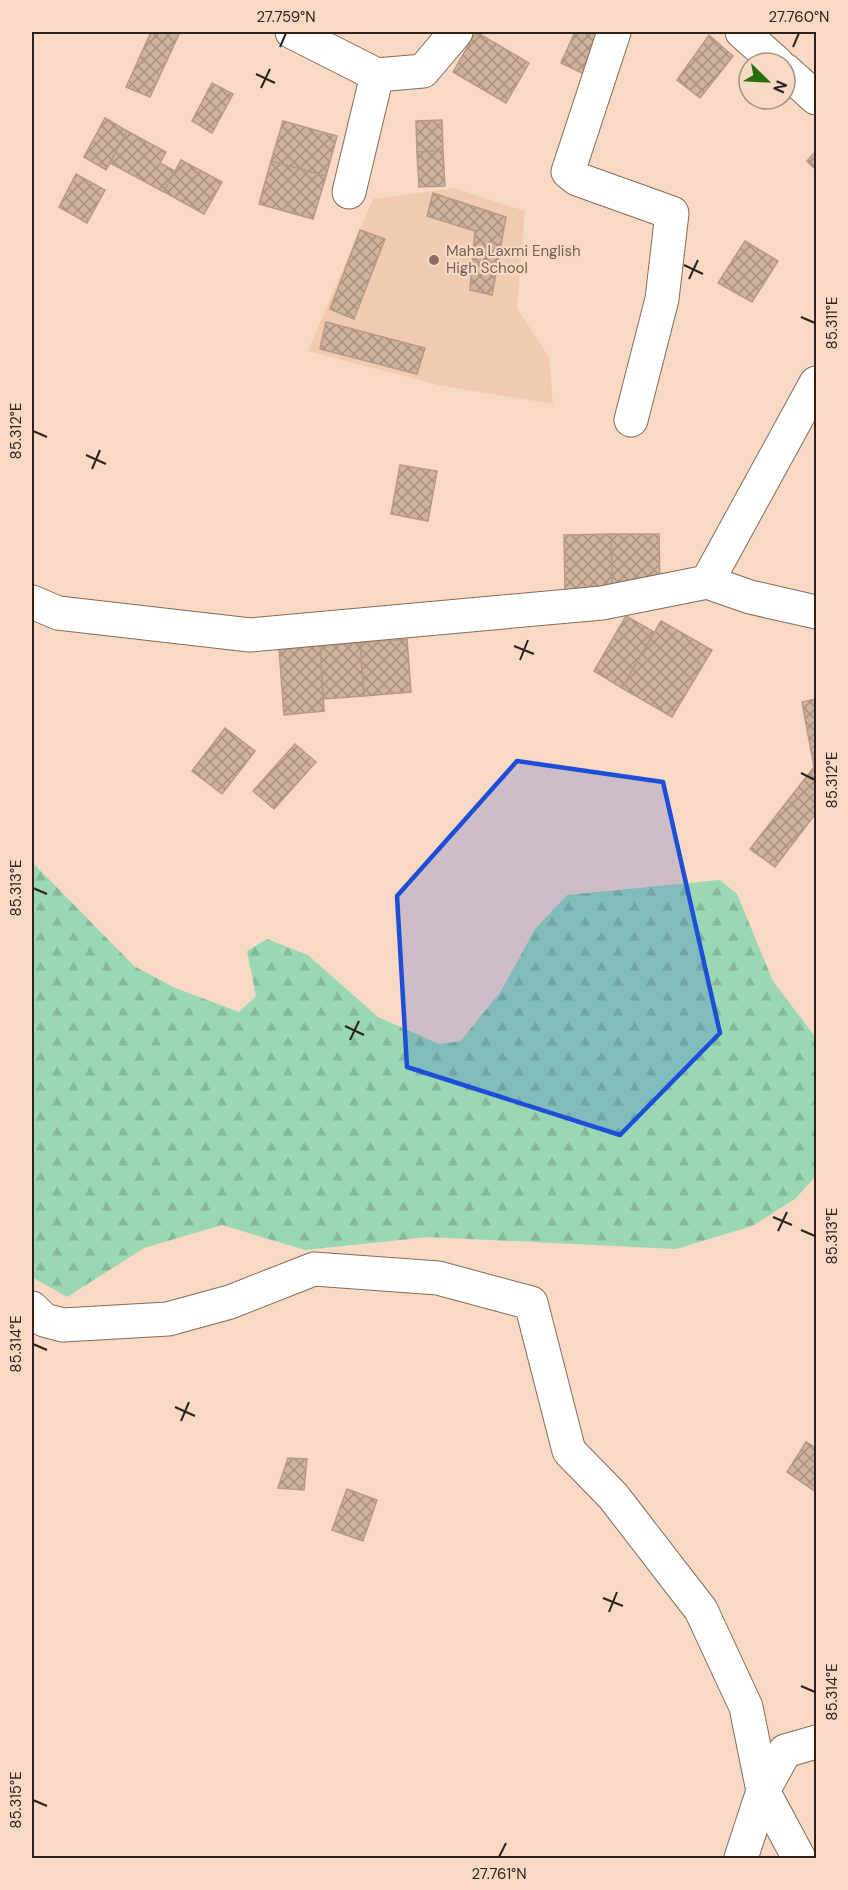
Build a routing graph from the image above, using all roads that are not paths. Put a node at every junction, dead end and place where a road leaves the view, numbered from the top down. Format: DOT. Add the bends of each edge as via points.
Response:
graph roads {
  1 [pos="291,32"];
  2 [pos="456,32"];
  3 [pos="614,32"];
  4 [pos="742,32"];
  5 [pos="763,51"];
  6 [pos="377,75"];
  7 [pos="797,81"];
  8 [pos="816,98"];
  9 [pos="349,192"];
  10 [pos="816,383"];
  11 [pos="631,420"];
  12 [pos="707,582"];
  13 [pos="32,602"];
  14 [pos="816,612"];
  15 [pos="32,1308"];
  16 [pos="816,1742"];
  17 [pos="763,1791"];
  18 [pos="741,1858"];
  19 [pos="799,1858"];
  1 -- 6 [label="street"];
  2 -- 6 [label="street" via="423,71"];
  3 -- 11 [label="street" via="568,172 577,179 672,213 662,299"];
  4 -- 5 [label="street"];
  6 -- 9 [label="street"];
  7 -- 8 [label="street"];
  10 -- 12 [label="street"];
  12 -- 13 [label="street" via="602,603 250,635 58,613"];
  12 -- 14 [label="street" via="750,597"];
  15 -- 17 [label="street" via="44,1320 63,1324 168,1319 230,1302 314,1269 438,1278 531,1303 568,1451 613,1496 701,1610 746,1707"];
  16 -- 17 [label="street" via="785,1751"];
  17 -- 18 [label="street"];
  17 -- 19 [label="street"];
}
